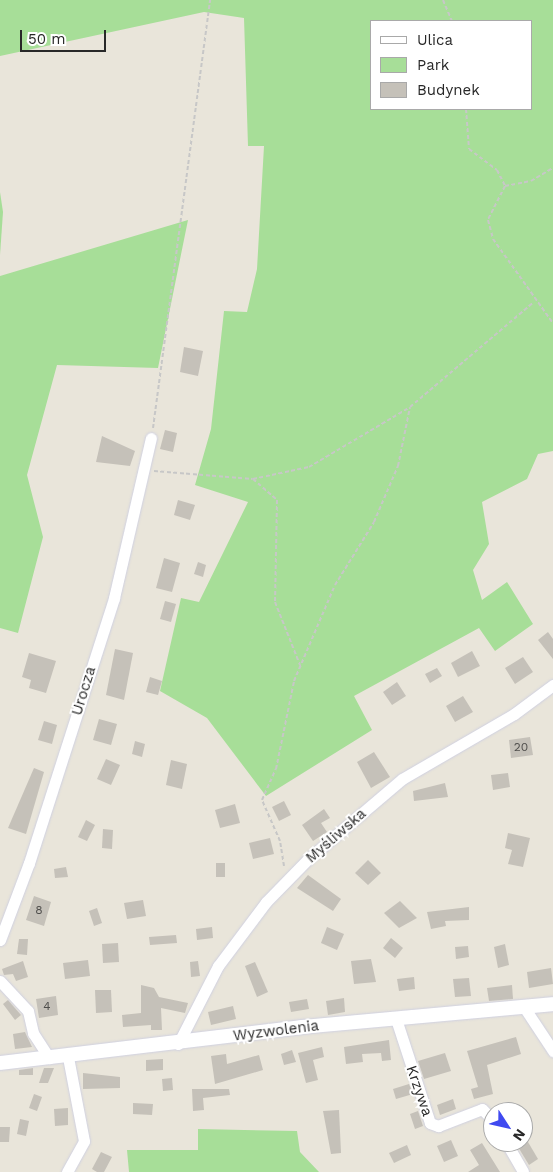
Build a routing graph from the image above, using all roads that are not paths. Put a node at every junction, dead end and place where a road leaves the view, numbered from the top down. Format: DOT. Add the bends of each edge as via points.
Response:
graph roads {
  1 [pos="151,438"];
  2 [pos="553,685"];
  3 [pos="0,940"];
  4 [pos="0,981"];
  5 [pos="553,1004"];
  6 [pos="524,1007"];
  7 [pos="396,1018"];
  8 [pos="178,1044"];
  9 [pos="553,1051"];
  10 [pos="68,1056"];
  11 [pos="49,1058"];
  12 [pos="0,1063"];
  13 [pos="483,1110"];
  14 [pos="512,1152"];
  15 [pos="67,1172"];
  16 [pos="523,1172"];
  1 -- 3 [label="street, Urocza" via="114,598 29,864"];
  2 -- 8 [label="street, Myśliwska" via="514,714 402,779 285,881 218,966"];
  4 -- 11 [label="street" via="28,1011 33,1033"];
  5 -- 6 [label="street, Wyzwolenia"];
  6 -- 7 [label="street, Wyzwolenia"];
  6 -- 9 [label="street"];
  7 -- 8 [label="street, Wyzwolenia"];
  7 -- 13 [label="street, Krzywa" via="430,1123 438,1126"];
  8 -- 10 [label="street, Wyzwolenia"];
  10 -- 11 [label="street, Wyzwolenia"];
  10 -- 15 [label="street" via="84,1141"];
  11 -- 12 [label="street, Wyzwolenia"];
  14 -- 16 [label="street"];
}
